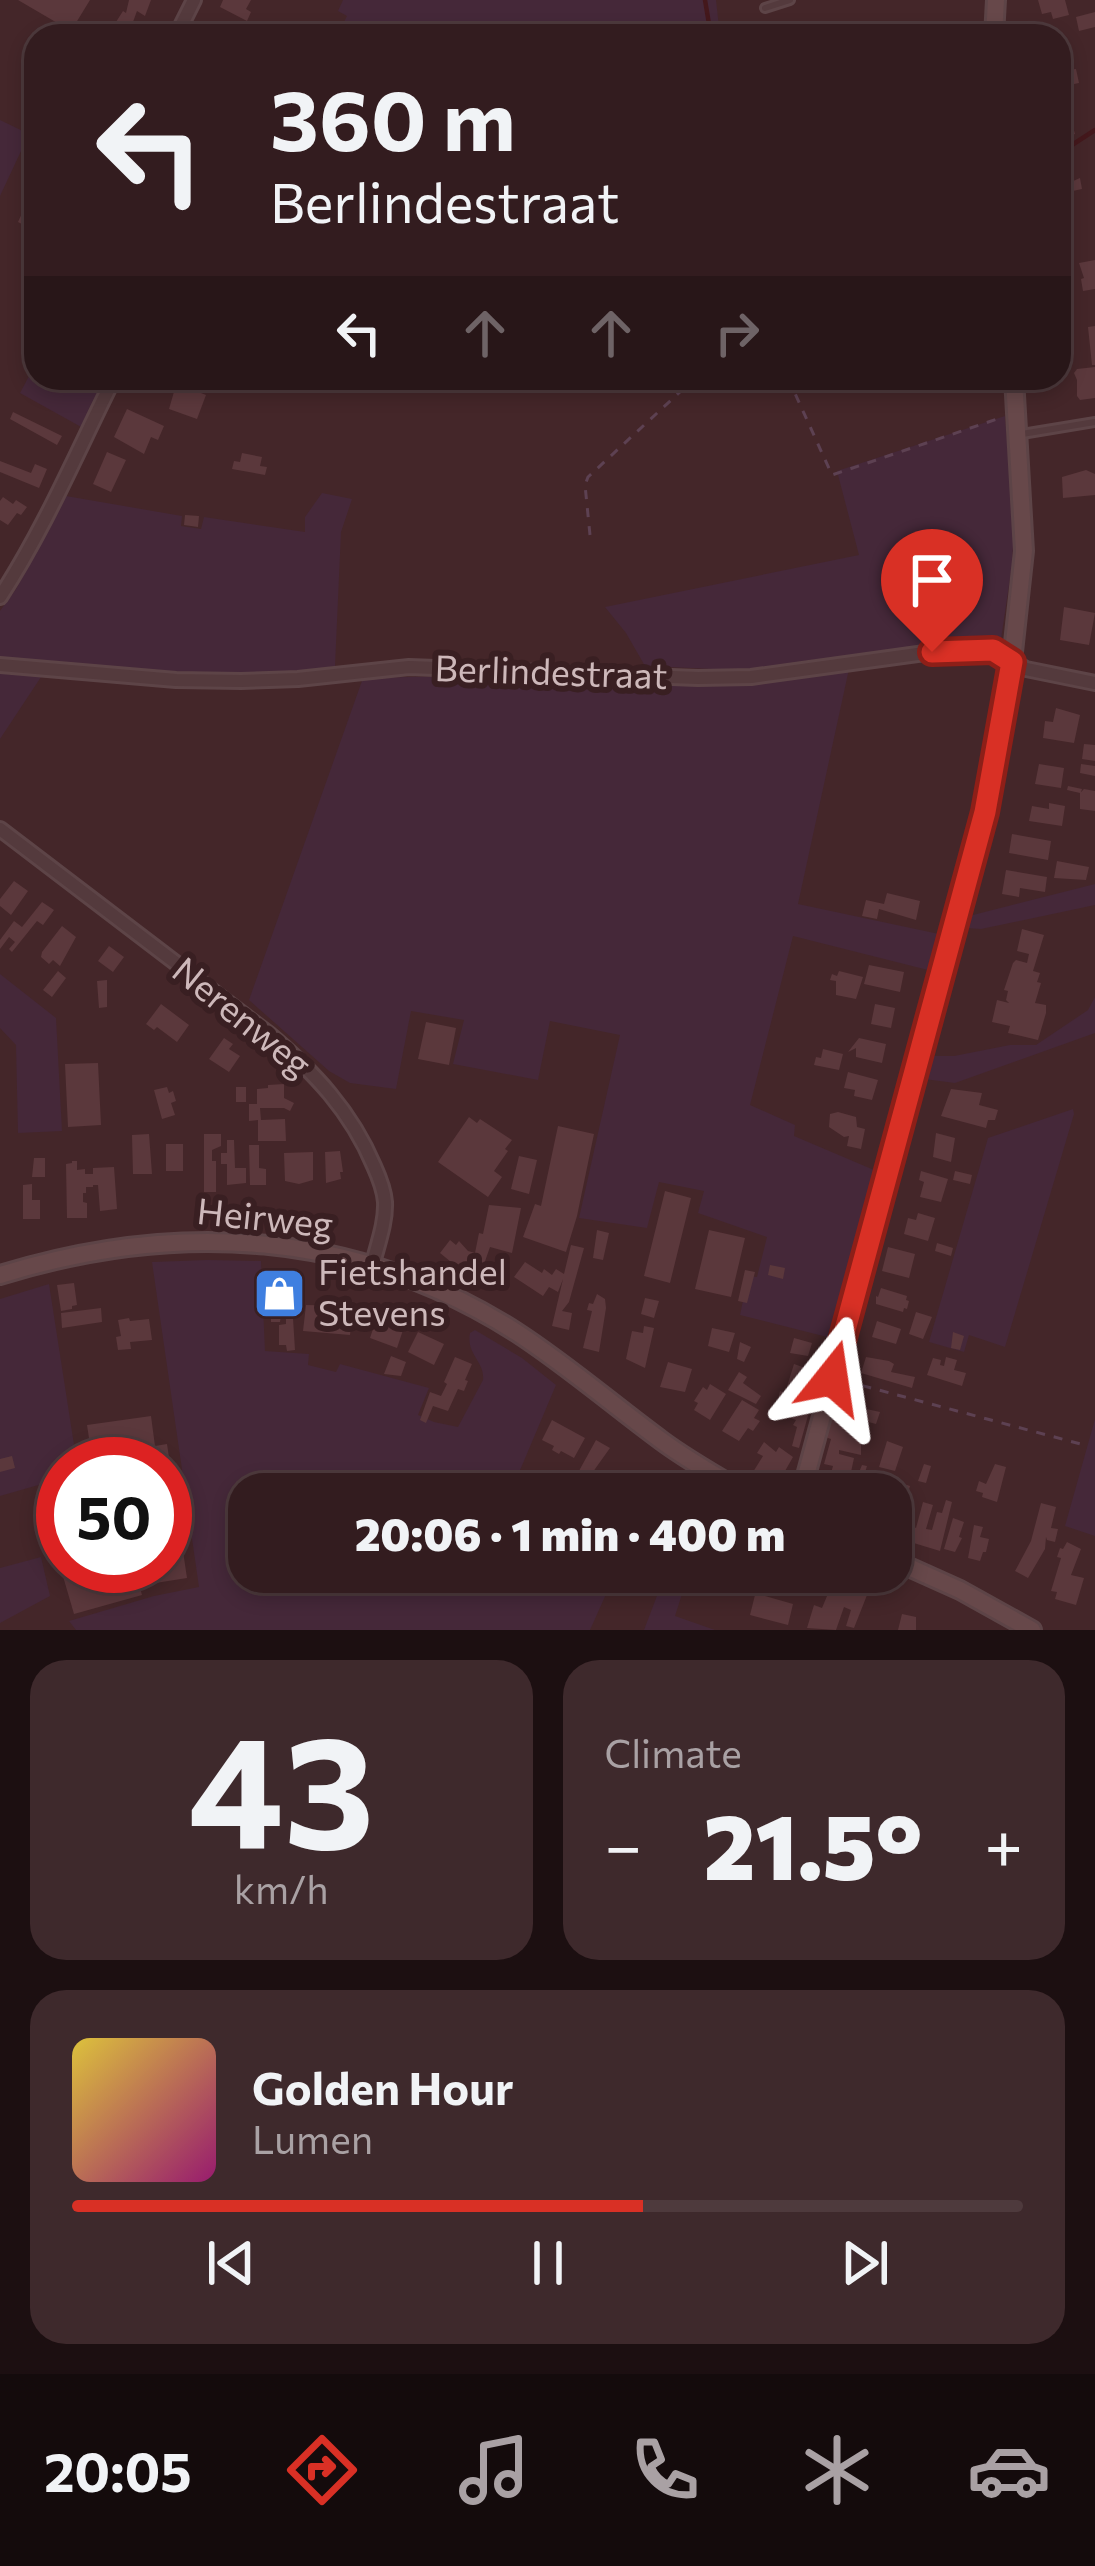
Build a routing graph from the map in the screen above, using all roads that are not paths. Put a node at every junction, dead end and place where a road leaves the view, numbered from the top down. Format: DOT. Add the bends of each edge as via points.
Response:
graph roads {
  1 [pos="790,0"];
  2 [pos="765,8"];
  3 [pos="108,390"];
  4 [pos="1015,390"];
  5 [pos="1095,422"];
  6 [pos="1018,425"];
  7 [pos="0,597"];
  8 [pos="1012,662"];
  9 [pos="0,665"];
  10 [pos="1095,683"];
  11 [pos="0,829"];
  12 [pos="372,1267"];
  13 [pos="0,1274"];
  14 [pos="713,1473"];
  15 [pos="807,1473"];
  16 [pos="912,1568"];
  17 [pos="1032,1630"];
  1 -- 2 [label="lane"];
  3 -- 7 [label="street"];
  4 -- 6 [label="main road"];
  5 -- 6 [label="lane"];
  6 -- 8 [label="main road" via="1024,551"];
  8 -- 9 [label="street, Berlindestraat" via="993,650 751,677 409,668 241,681"];
  8 -- 10 [label="street, Berlindestraat"];
  8 -- 15 [label="main road" via="985,812"];
  11 -- 12 [label="street, Nerenweg" via="269,1034 340,1103 385,1204"];
  12 -- 13 [label="main road, Heirweg" via="284,1246 194,1240 96,1250"];
  12 -- 14 [label="main road, Heirweg" via="438,1290 517,1333"];
  16 -- 17 [label="main road"];
}
